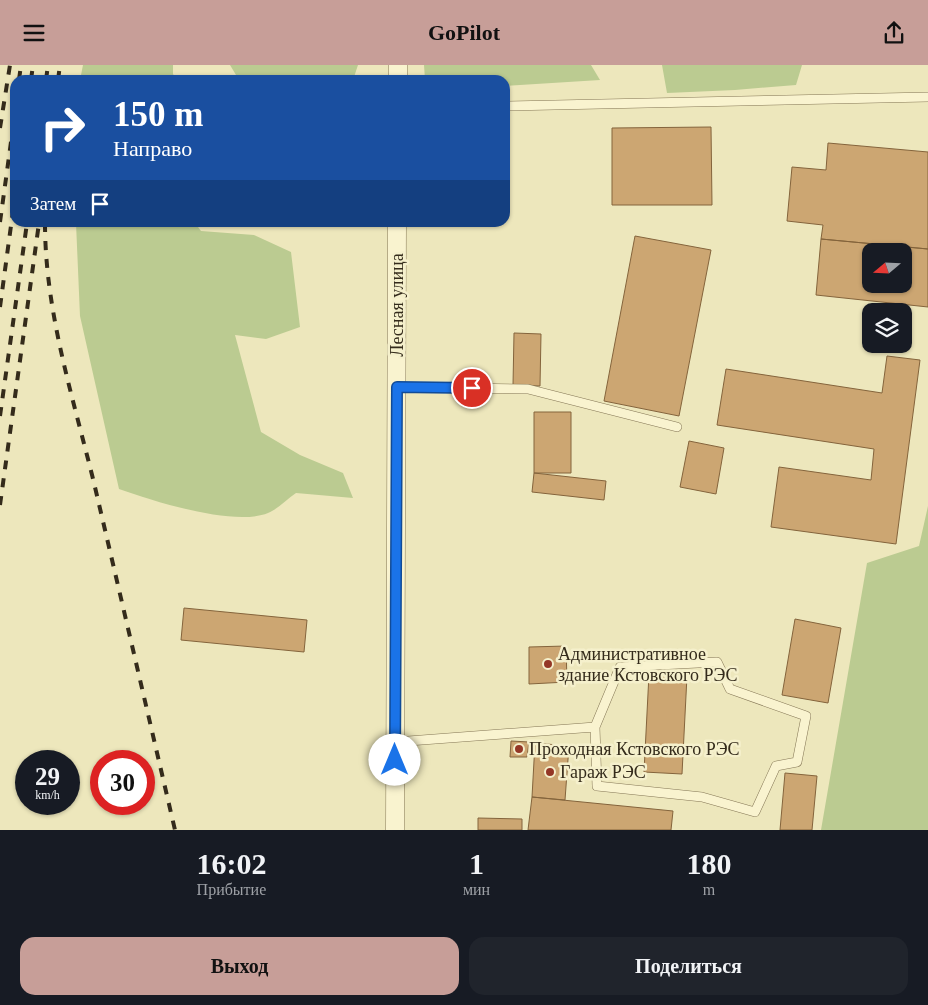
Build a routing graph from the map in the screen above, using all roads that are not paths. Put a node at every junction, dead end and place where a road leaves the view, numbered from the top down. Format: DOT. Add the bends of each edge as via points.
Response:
graph roads {
  1 [pos="928,97"];
  2 [pos="510,106"];
  3 [pos="397,227"];
  4 [pos="397,387"];
  5 [pos="677,427"];
  6 [pos="596,727"];
  7 [pos="395,742"];
  8 [pos="395,830"];
  1 -- 2 [label="lane"];
  3 -- 4 [label="street, Лесная улица"];
  4 -- 5 [label="lane" via="528,389"];
  4 -- 7 [label="street, Лесная улица"];
  6 -- 6 [label="lane" via="620,667 708,662 718,662 730,689 806,716 797,762 776,766 755,812 702,797 597,786"];
  6 -- 7 [label="lane"];
  7 -- 8 [label="street, Лесная улица"];
}
